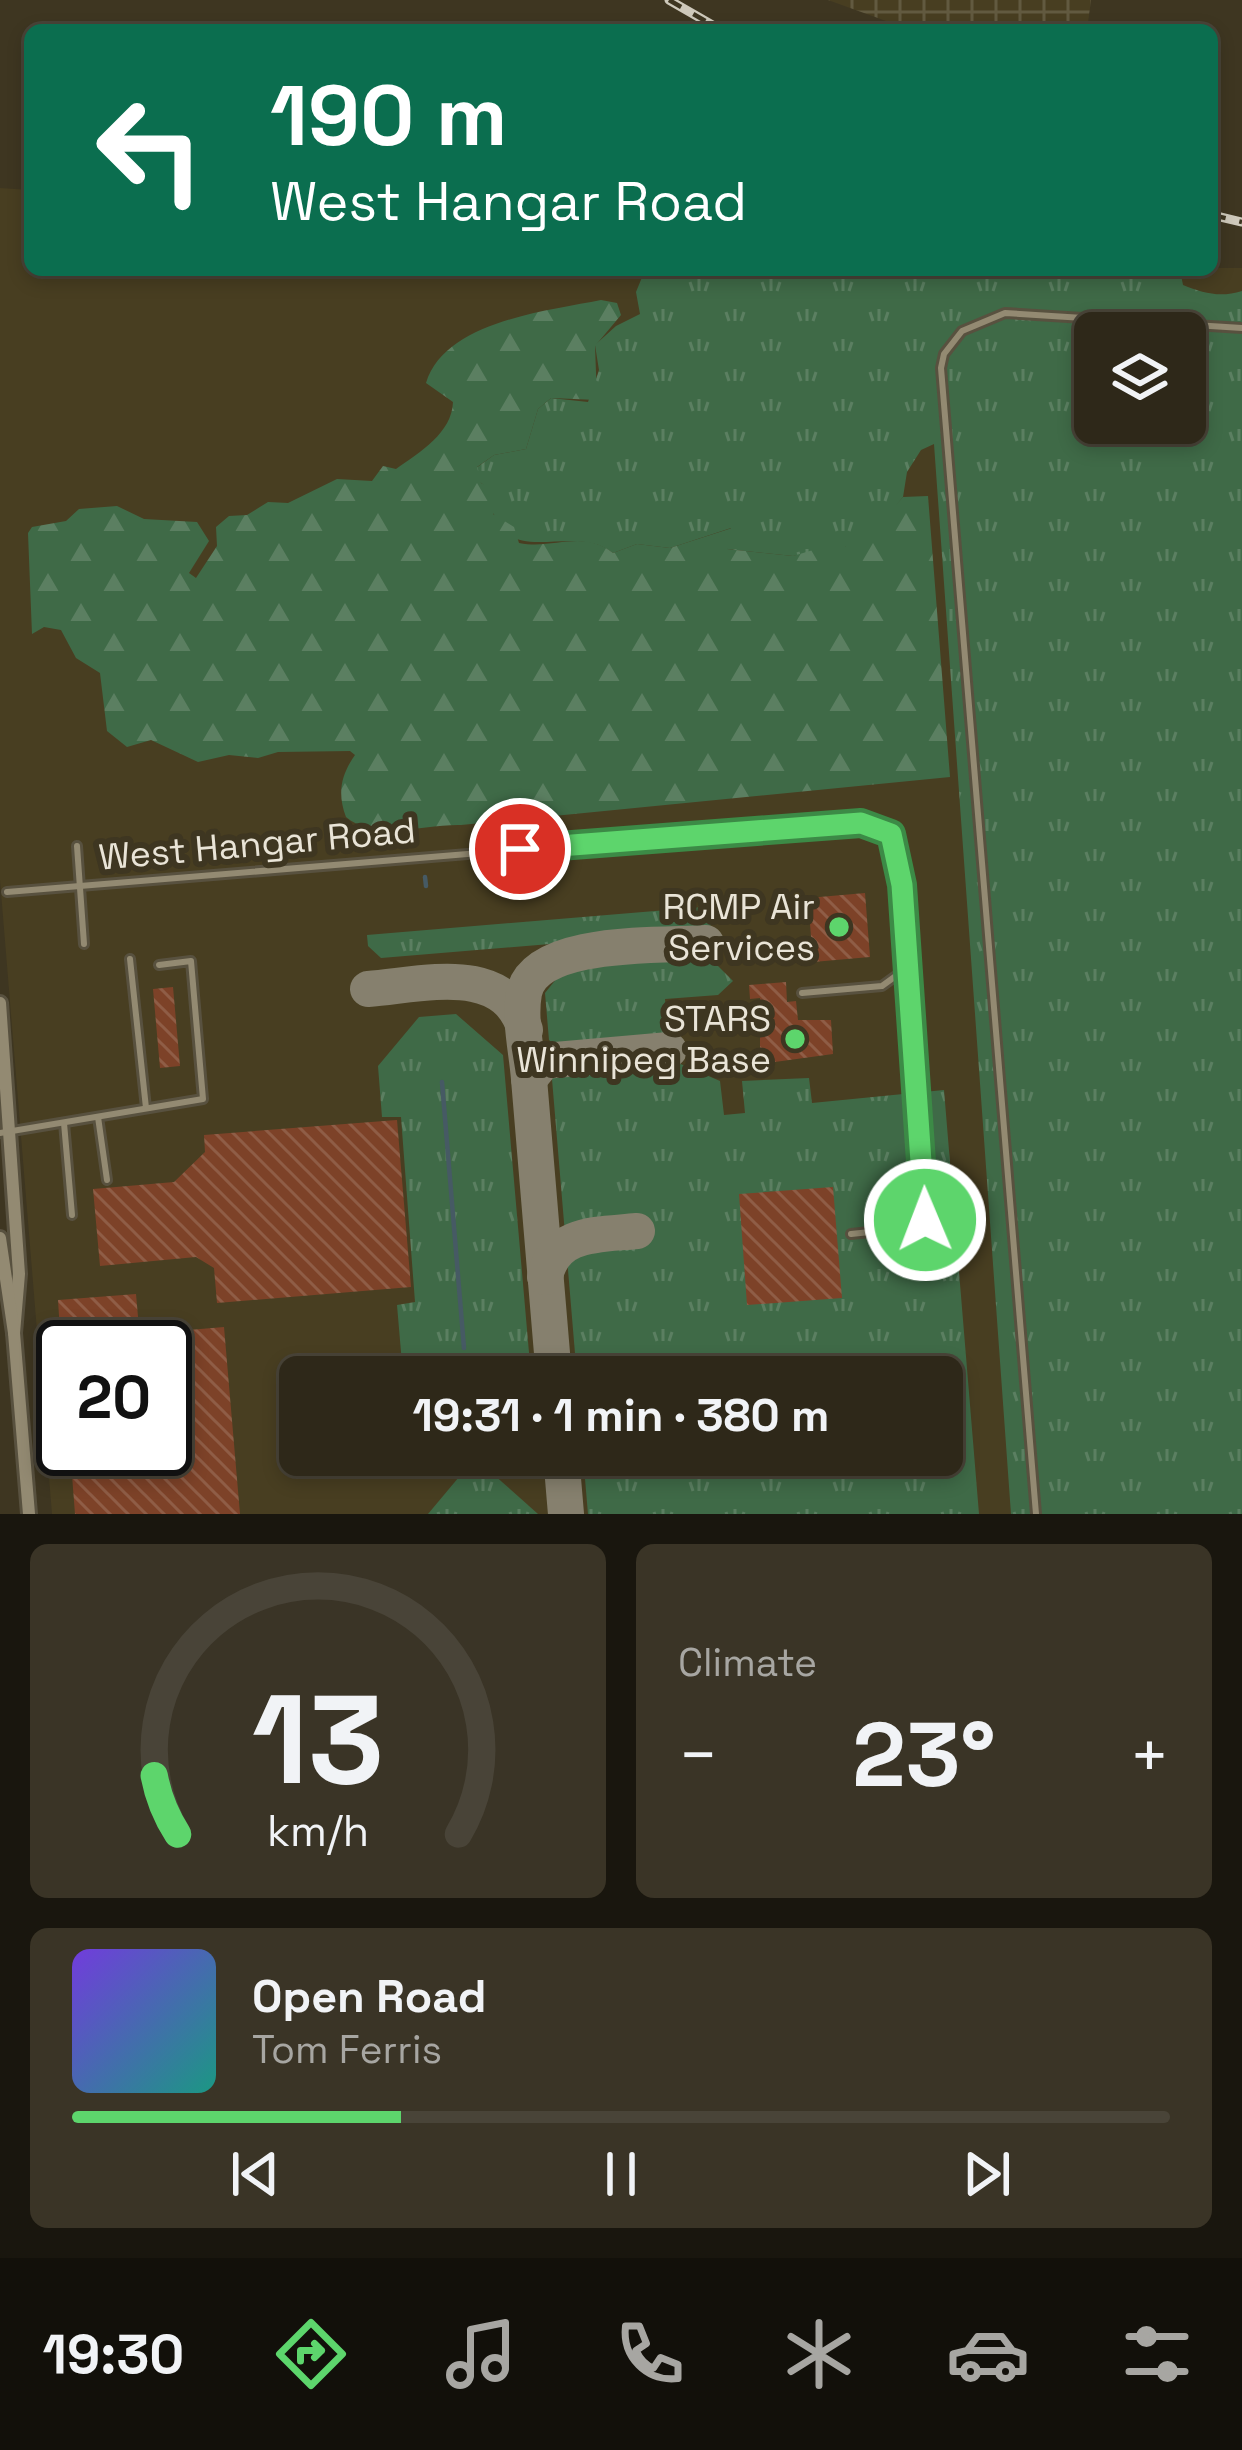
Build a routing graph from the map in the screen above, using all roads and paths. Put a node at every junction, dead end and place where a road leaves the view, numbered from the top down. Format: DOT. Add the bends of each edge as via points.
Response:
graph roads {
  1 [pos="1242,328"];
  2 [pos="77,846"];
  3 [pos="79,885"];
  4 [pos="7,892"];
  5 [pos="84,944"];
  6 [pos="907,952"];
  7 [pos="130,959"];
  8 [pos="159,965"];
  9 [pos="802,993"];
  10 [pos="0,1004"];
  11 [pos="146,1108"];
  12 [pos="98,1117"];
  13 [pos="64,1123"];
  14 [pos="6,1132"];
  15 [pos="107,1180"];
  16 [pos="72,1215"];
  17 [pos="851,1234"];
  18 [pos="0,1238"];
  19 [pos="14,1333"];
  20 [pos="29,1514"];
  21 [pos="1036,1514"];
  1 -- 21 [label="lane" via="1005,313 962,331 941,368"];
  2 -- 3 [label="lane"];
  3 -- 4 [label="lane, West Hangar Road"];
  3 -- 5 [label="lane"];
  3 -- 6 [label="lane, West Hangar Road" via="861,823 883,828 896,842"];
  6 -- 9 [label="lane" via="901,976 889,984"];
  6 -- 17 [label="lane, West Hangar Road" via="927,1209 917,1227"];
  7 -- 11 [label="lane"];
  8 -- 11 [label="lane" via="190,962 203,1099"];
  10 -- 14 [label="street"];
  11 -- 12 [label="lane"];
  12 -- 13 [label="lane"];
  12 -- 15 [label="lane"];
  13 -- 14 [label="lane"];
  13 -- 16 [label="lane"];
  14 -- 19 [label="street" via="19,1274"];
  18 -- 19 [label="street"];
  19 -- 20 [label="street"];
}
